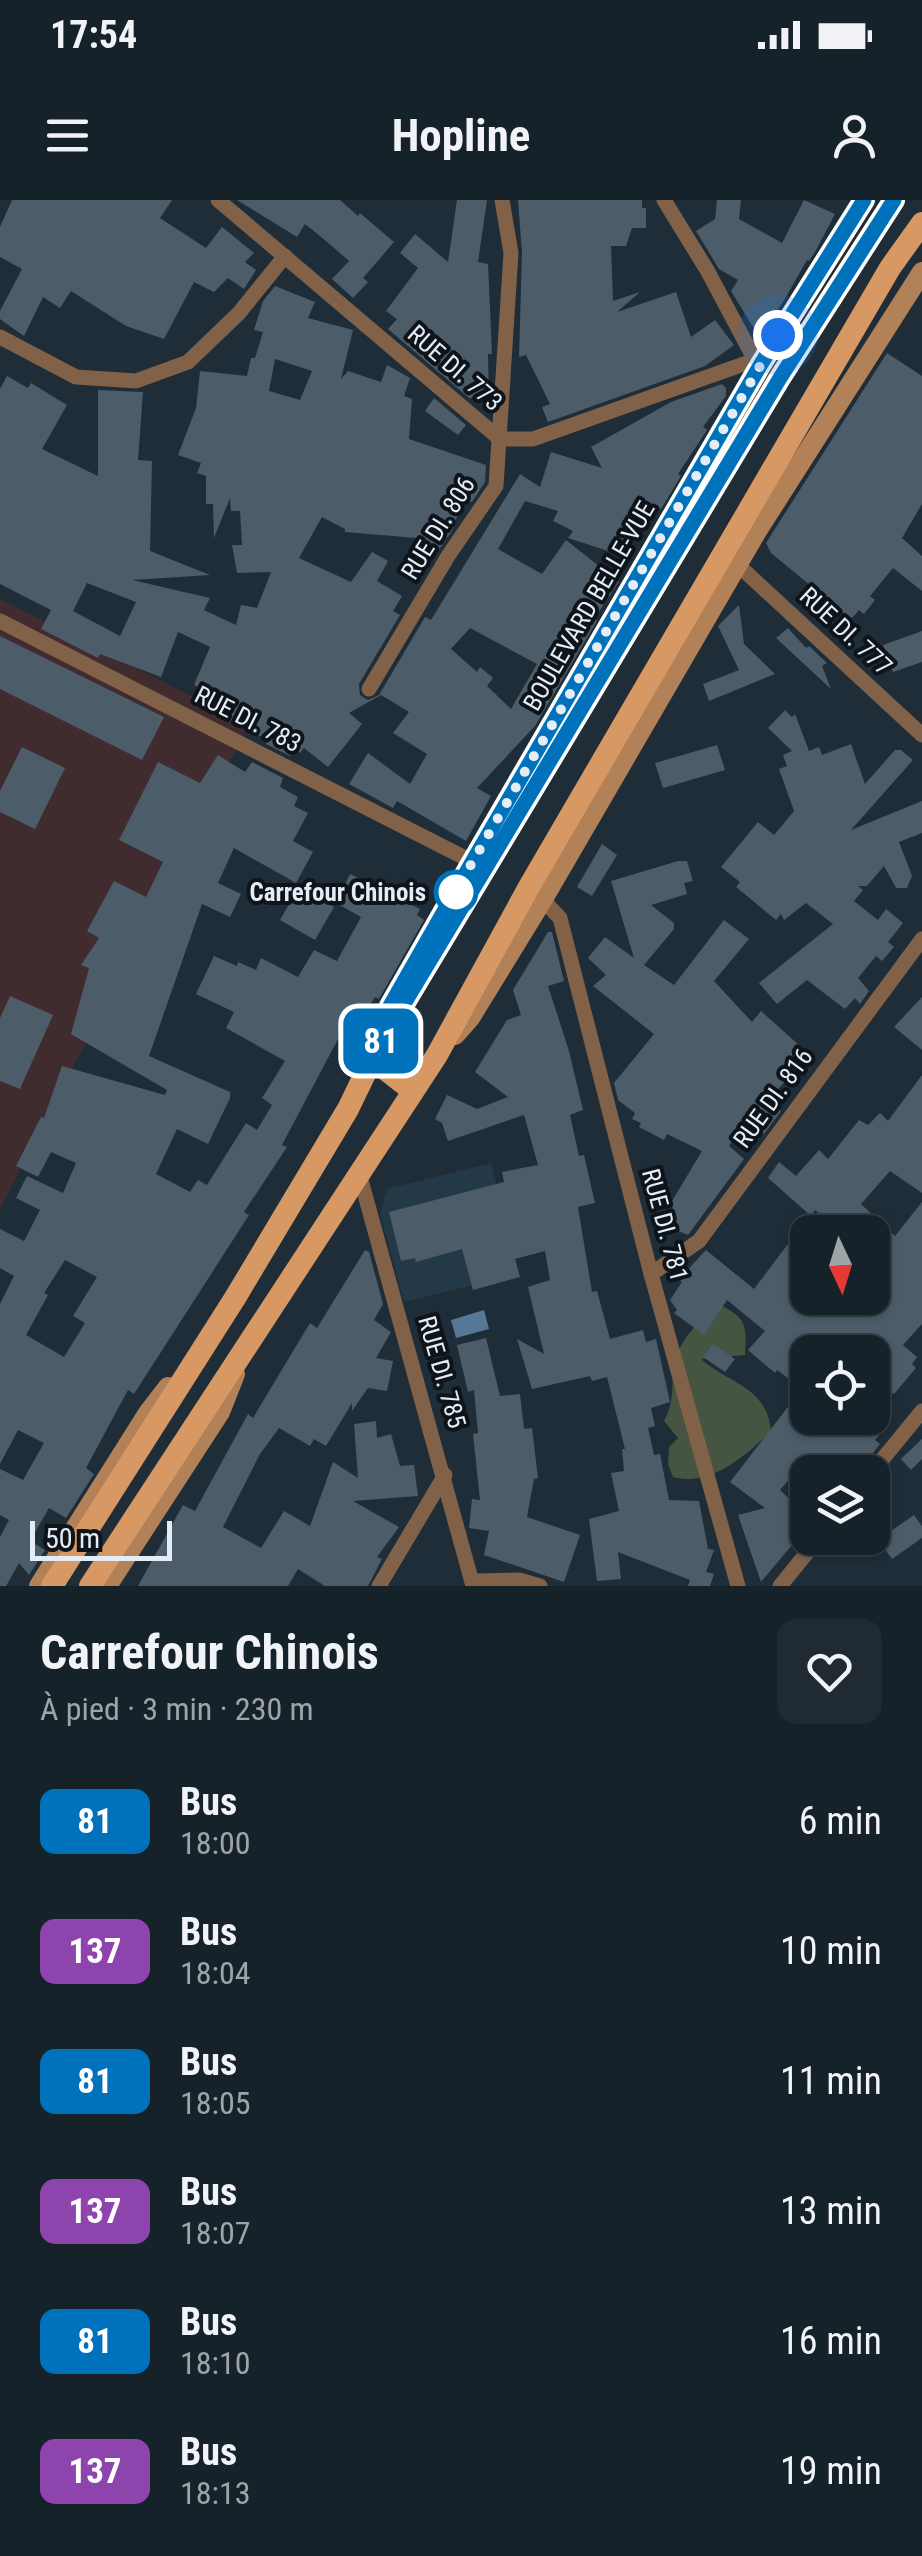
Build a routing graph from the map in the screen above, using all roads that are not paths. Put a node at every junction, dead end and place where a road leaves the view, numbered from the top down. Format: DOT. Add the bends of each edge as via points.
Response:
graph roads {
  1 [pos="218,200"];
  2 [pos="502,200"];
  3 [pos="664,200"];
  4 [pos="864,200"];
  5 [pos="894,200"];
  6 [pos="922,223"];
  7 [pos="285,256"];
  8 [pos="922,272"];
  9 [pos="0,336"];
  10 [pos="758,362"];
  11 [pos="500,439"];
  12 [pos="737,564"];
  13 [pos="0,621"];
  14 [pos="369,689"];
  15 [pos="922,735"];
  16 [pos="472,862"];
  17 [pos="536,892"];
  18 [pos="922,938"];
  19 [pos="375,1053"];
  20 [pos="413,1091"];
  21 [pos="358,1173"];
  22 [pos="652,1274"];
  23 [pos="231,1305"];
  24 [pos="266,1314"];
  25 [pos="248,1341"];
  26 [pos="921,1415"];
  27 [pos="887,1455"];
  28 [pos="445,1475"];
  29 [pos="805,1555"];
  30 [pos="473,1584"];
  31 [pos="39,1586"];
  32 [pos="52,1586"];
  33 [pos="90,1586"];
  34 [pos="107,1586"];
  35 [pos="379,1586"];
  36 [pos="540,1586"];
  37 [pos="738,1586"];
  38 [pos="780,1586"];
  1 -- 7 [label="street, RUE DI. 773"];
  2 -- 11 [label="street, RUE DI. 806" via="511,253"];
  3 -- 10 [label="street"];
  4 -- 10 [label="street, BOULEVARD BELLE-VUE"];
  5 -- 19 [label="main road, BOULEVARD BELLE-VUE"];
  6 -- 17 [label="main road" via="890,268"];
  7 -- 9 [label="street" via="188,362 136,380 76,377"];
  7 -- 11 [label="street, RUE DI. 773"];
  8 -- 12 [label="street"];
  10 -- 11 [label="street, RUE DI. 773" via="533,439"];
  10 -- 16 [label="street, BOULEVARD BELLE-VUE"];
  11 -- 14 [label="street, RUE DI. 806" via="496,486"];
  12 -- 15 [label="street, RUE DI. 777"];
  12 -- 17 [label="street"];
  13 -- 16 [label="street, RUE DI. 783"];
  16 -- 19 [label="street, BOULEVARD BELLE-VUE" via="390,1006"];
  17 -- 20 [label="main road"];
  17 -- 22 [label="street, RUE DI. 781" via="560,918"];
  18 -- 22 [label="street, RUE DI. 816" via="699,1240"];
  19 -- 20 [label="main road"];
  19 -- 23 [label="main road, BOULEVARD BELLE-VUE"];
  20 -- 21 [label="main road"];
  21 -- 24 [label="main road"];
  21 -- 28 [label="street, RUE DI. 785"];
  22 -- 37 [label="street, RUE DI. 781"];
  23 -- 24 [label="main road"];
  23 -- 31 [label="street, BOULEVARD BELLE-VUE" via="148,1413"];
  23 -- 32 [label="main road, BOULEVARD BELLE-VUE"];
  24 -- 25 [label="main road"];
  25 -- 33 [label="main road"];
  25 -- 34 [label="street" via="220,1412"];
  26 -- 27 [label="street"];
  28 -- 30 [label="street, RUE DI. 785"];
  28 -- 35 [label="street"];
  29 -- 38 [label="street"];
  30 -- 36 [label="street" via="519,1580"];
}
